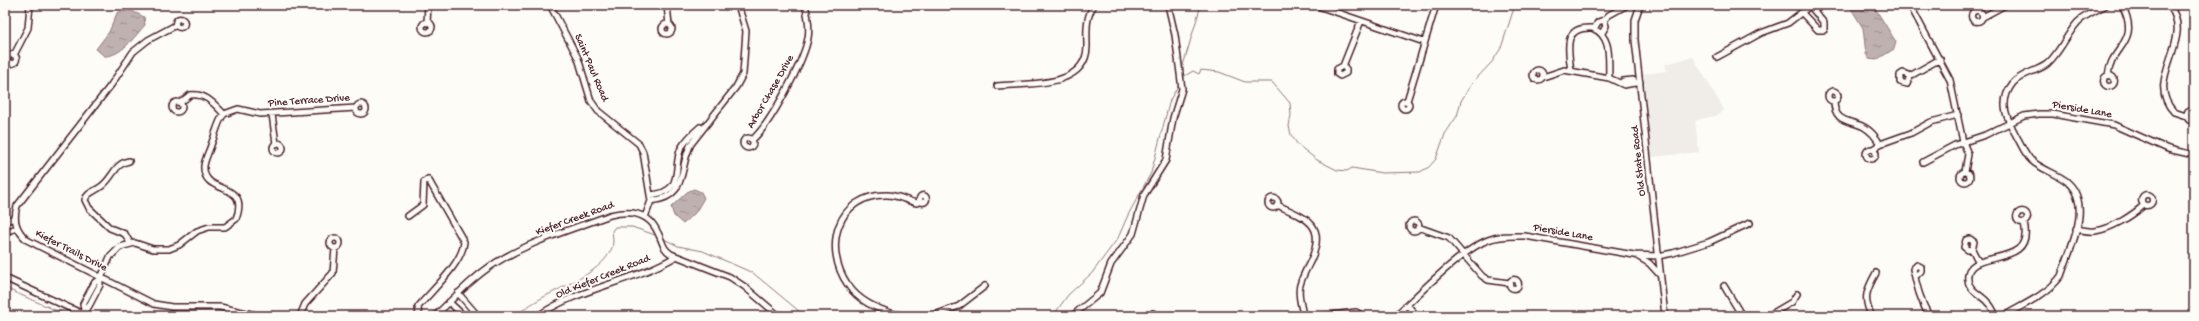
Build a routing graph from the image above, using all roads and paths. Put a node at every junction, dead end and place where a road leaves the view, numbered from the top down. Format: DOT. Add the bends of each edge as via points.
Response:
graph roads {
  1 [pos="30,5"];
  2 [pos="428,5"];
  3 [pos="550,5"];
  4 [pos="668,5"];
  5 [pos="738,5"];
  6 [pos="805,5"];
  7 [pos="1094,5"];
  8 [pos="1168,5"];
  9 [pos="1315,5"];
  10 [pos="1436,5"];
  11 [pos="1626,5"];
  12 [pos="1640,5"];
  13 [pos="1910,5"];
  14 [pos="2005,5"];
  15 [pos="2106,5"];
  16 [pos="2122,5"];
  17 [pos="2169,5"];
  18 [pos="1810,6"];
  19 [pos="1802,13"];
  20 [pos="1983,16"];
  21 [pos="1604,20"];
  22 [pos="1361,21"];
  23 [pos="427,23"];
  24 [pos="176,25"];
  25 [pos="669,25"];
  26 [pos="1594,29"];
  27 [pos="1602,33"];
  28 [pos="1424,42"];
  29 [pos="14,55"];
  30 [pos="1717,57"];
  31 [pos="1940,59"];
  32 [pos="1343,66"];
  33 [pos="1571,71"];
  34 [pos="1910,76"];
  35 [pos="2108,76"];
  36 [pos="1543,77"];
  37 [pos="1609,78"];
  38 [pos="1638,83"];
  39 [pos="997,86"];
  40 [pos="1406,101"];
  41 [pos="1834,101"];
  42 [pos="180,103"];
  43 [pos="356,108"];
  44 [pos="2194,112"];
  45 [pos="224,114"];
  46 [pos="272,114"];
  47 [pos="1958,115"];
  48 [pos="2186,116"];
  49 [pos="2194,119"];
  50 [pos="2009,123"];
  51 [pos="752,140"];
  52 [pos="1963,142"];
  53 [pos="276,144"];
  54 [pos="1880,144"];
  55 [pos="1873,149"];
  56 [pos="2194,155"];
  57 [pos="129,162"];
  58 [pos="1923,162"];
  59 [pos="1966,172"];
  60 [pos="650,198"];
  61 [pos="920,201"];
  62 [pos="1277,205"];
  63 [pos="2144,205"];
  64 [pos="408,216"];
  65 [pos="645,217"];
  66 [pos="15,218"];
  67 [pos="5,221"];
  68 [pos="1750,223"];
  69 [pos="2024,223"];
  70 [pos="1418,227"];
  71 [pos="17,228"];
  72 [pos="2076,229"];
  73 [pos="5,232"];
  74 [pos="130,243"];
  75 [pos="335,248"];
  76 [pos="1972,249"];
  77 [pos="1463,255"];
  78 [pos="1634,255"];
  79 [pos="675,256"];
  80 [pos="1658,256"];
  81 [pos="1978,261"];
  82 [pos="1876,273"];
  83 [pos="1660,275"];
  84 [pos="1916,276"];
  85 [pos="5,278"];
  86 [pos="100,279"];
  87 [pos="1509,283"];
  88 [pos="985,286"];
  89 [pos="1724,286"];
  90 [pos="458,293"];
  91 [pos="1797,294"];
  92 [pos="449,302"];
  93 [pos="1407,305"];
  94 [pos="84,313"];
  95 [pos="893,315"];
  96 [pos="260,316"];
  97 [pos="300,316"];
  98 [pos="419,316"];
  99 [pos="435,316"];
  100 [pos="464,316"];
  101 [pos="478,316"];
  102 [pos="538,316"];
  103 [pos="779,316"];
  104 [pos="909,316"];
  105 [pos="932,316"];
  106 [pos="1072,316"];
  107 [pos="1150,316"];
  108 [pos="1158,316"];
  109 [pos="1303,316"];
  110 [pos="1324,316"];
  111 [pos="1363,316"];
  112 [pos="1395,316"];
  113 [pos="1417,316"];
  114 [pos="1666,316"];
  115 [pos="1742,316"];
  116 [pos="1768,316"];
  117 [pos="1872,316"];
  118 [pos="1929,316"];
  119 [pos="1996,316"];
  120 [pos="2004,316"];
  1 -- 29 [label="street" via="28,28"];
  2 -- 23 [label="street"];
  3 -- 60 [label="street, Saint Paul Road" via="578,58 591,101 598,111 639,144 643,152"];
  4 -- 25 [label="street"];
  5 -- 60 [label="street" via="746,31 743,74 736,87 710,118 684,144 680,152 677,178 664,195"];
  6 -- 51 [label="street, Arbor Chase Drive" via="808,32 802,58 770,116"];
  7 -- 39 [label="street" via="1086,26 1086,55 1076,70 1058,80"];
  8 -- 106 [label="street" via="1182,89 1173,118 1166,160 1144,195 1133,234 1111,264 1100,293"];
  9 -- 22 [label="street"];
  10 -- 28 [label="street"];
  11 -- 21 [label="street"];
  12 -- 38 [label="street, Old State Road" via="1635,29"];
  13 -- 31 [label="street"];
  14 -- 20 [label="street"];
  15 -- 50 [label="street" via="2078,23 2048,63 2020,77 2012,84 2005,102"];
  16 -- 35 [label="street" via="2128,19 2128,31 2123,46 2112,62"];
  17 -- 48 [label="street" via="2176,18 2177,35 2174,52 2164,73 2163,88 2165,99 2172,110"];
  18 -- 19 [label="street"];
  18 -- 19 [label="street" via="1824,23 1824,30 1818,30"];
  19 -- 30 [label="street" via="1788,23 1761,33"];
  21 -- 26 [label="street" via="1598,22"];
  21 -- 27 [label="street" via="1606,26"];
  22 -- 28 [label="street"];
  22 -- 32 [label="street"];
  24 -- 66 [label="street" via="148,40 133,52 111,85 17,206"];
  26 -- 27 [label="street"];
  26 -- 33 [label="street" via="1580,31 1570,39 1567,50"];
  27 -- 37 [label="street" via="1607,45"];
  28 -- 40 [label="street"];
  31 -- 34 [label="street"];
  31 -- 47 [label="street" via="1950,80"];
  33 -- 36 [label="street" via="1559,70"];
  33 -- 37 [label="street"];
  37 -- 38 [label="street" via="1624,84"];
  38 -- 80 [label="street, Old State Road"];
  41 -- 54 [label="street" via="1839,116 1847,122 1865,128"];
  42 -- 45 [label="street" via="190,95 201,95"];
  43 -- 46 [label="street, Pine Terrace Drive"];
  44 -- 48 [label="street" via="2188,111"];
  45 -- 46 [label="street, Pine Terrace Drive" via="238,108 260,114"];
  45 -- 74 [label="street" via="204,167 210,183 235,195 239,206 236,219 225,227 209,227 197,231 184,242 169,249 153,249"];
  46 -- 53 [label="street"];
  47 -- 52 [label="street"];
  47 -- 54 [label="street" via="1931,122 1911,133"];
  48 -- 49 [label="street" via="2189,120"];
  50 -- 52 [label="street, Pierside Lane"];
  50 -- 56 [label="street, Pierside Lane" via="2033,114 2053,114 2114,125 2168,149"];
  50 -- 72 [label="street" via="2030,159 2038,166 2061,176 2073,188 2080,210"];
  52 -- 58 [label="street, Pierside Lane"];
  52 -- 59 [label="street" via="1968,154"];
  54 -- 55 [label="street"];
  57 -- 74 [label="street" via="118,166 106,182 88,194 85,200 89,208 110,228 125,234"];
  60 -- 65 [label="street, Saint Paul Road"];
  61 -- 95 [label="street" via="917,203 886,195 869,198 844,214 838,230 835,250 848,284 861,299"];
  62 -- 109 [label="street" via="1306,218 1317,234 1316,249 1299,286"];
  63 -- 72 [label="street" via="2102,230 2091,232"];
  64 -- 98 [label="street" via="423,205 424,182 428,179 464,242 456,262 418,307"];
  65 -- 79 [label="street" via="655,226 663,247"];
  65 -- 90 [label="street, Kiefer Creek Road" via="633,212 619,212 514,252 482,272"];
  66 -- 67 [label="street"];
  66 -- 71 [label="street"];
  68 -- 80 [label="street, Pierside Lane" via="1715,240"];
  69 -- 81 [label="street" via="2025,235 2018,249 2008,256"];
  70 -- 77 [label="street" via="1449,238"];
  71 -- 73 [label="street"];
  71 -- 86 [label="street, Kiefer Trails Drive" via="27,240"];
  72 -- 120 [label="street" via="2061,276 2054,285"];
  74 -- 86 [label="street" via="115,251"];
  75 -- 97 [label="street" via="333,273 305,304"];
  76 -- 81 [label="street"];
  77 -- 78 [label="street, Pierside Lane" via="1489,239 1511,236"];
  77 -- 87 [label="street" via="1488,280"];
  77 -- 93 [label="street, Pierside Lane"];
  78 -- 80 [label="street, Pierside Lane"];
  78 -- 83 [label="street" via="1649,263"];
  79 -- 102 [label="street, Old Kiefer Creek Road" via="618,283 560,304"];
  79 -- 103 [label="street" via="730,277"];
  80 -- 83 [label="street, Old State Road"];
  81 -- 119 [label="street" via="1970,269 1968,280 1972,289 1989,303"];
  82 -- 117 [label="street" via="1865,294 1867,308"];
  83 -- 114 [label="street, Old State Road"];
  84 -- 118 [label="street" via="1918,295"];
  85 -- 94 [label="street"];
  86 -- 94 [label="street" via="100,285"];
  86 -- 96 [label="street, Kiefer Trails Drive" via="159,306 220,307"];
  88 -- 105 [label="street" via="959,306"];
  89 -- 115 [label="street"];
  90 -- 92 [label="street, Kiefer Creek Road"];
  90 -- 101 [label="street"];
  91 -- 116 [label="street" via="1792,302"];
  92 -- 99 [label="street, Kiefer Creek Road"];
  92 -- 100 [label="street"];
  93 -- 112 [label="street, Pierside Lane"];
  93 -- 113 [label="street"];
  95 -- 104 [label="street"];
  107 -- 108 [label="street" via="1155,313"];
  110 -- 111 [label="street" via="1356,312"];
}
